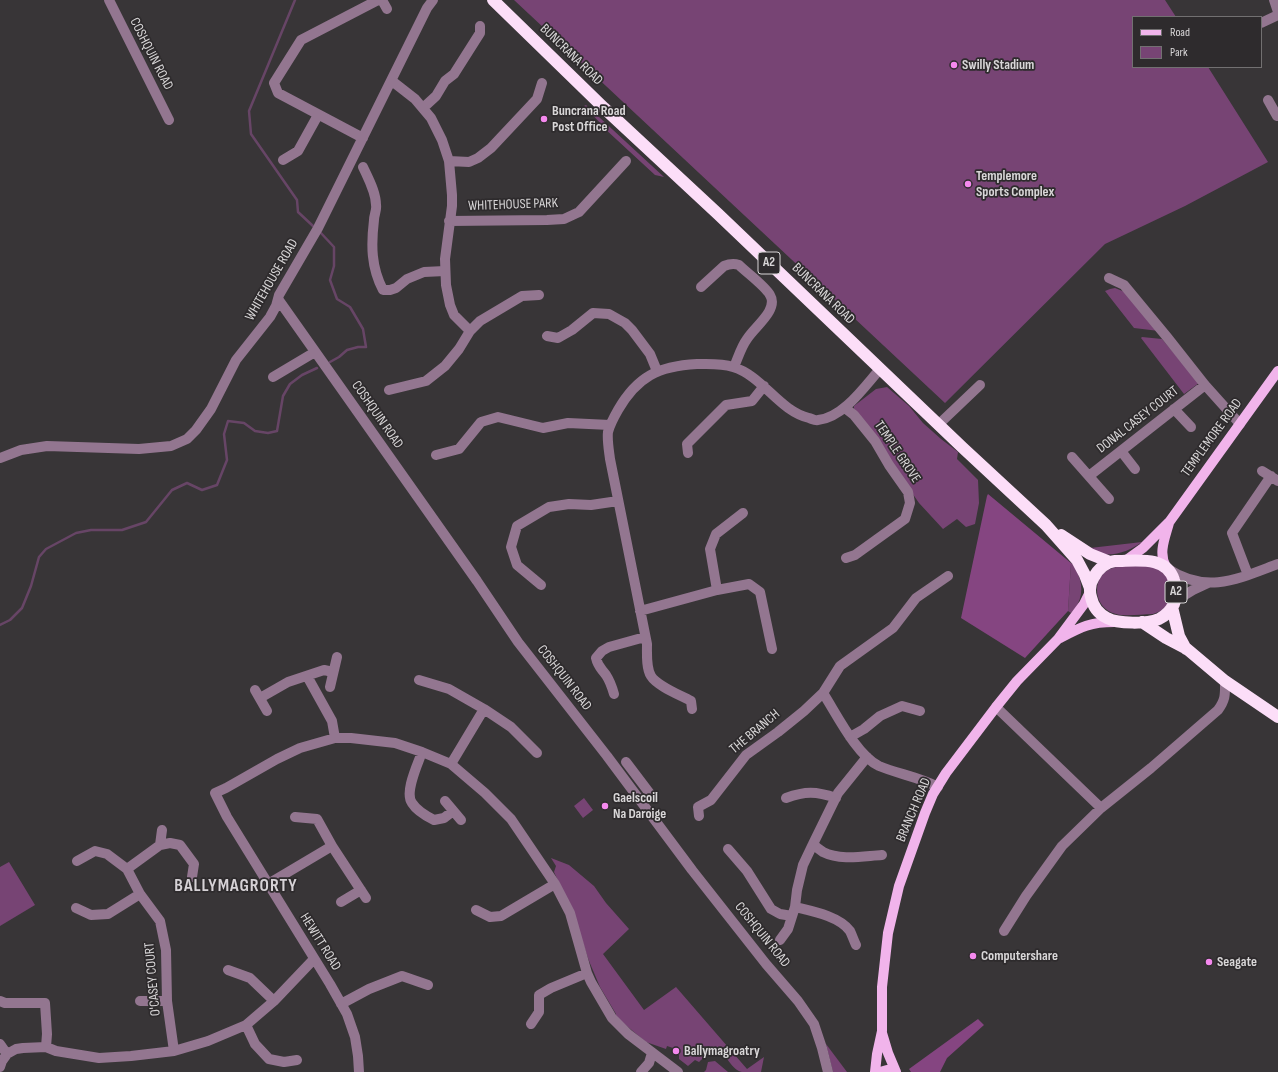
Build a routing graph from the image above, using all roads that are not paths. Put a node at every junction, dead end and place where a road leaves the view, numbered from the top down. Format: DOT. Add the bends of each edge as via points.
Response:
graph roads {
  1 [pos="108,0"];
  2 [pos="378,0"];
  3 [pos="432,0"];
  4 [pos="493,0"];
  5 [pos="1274,0"];
  6 [pos="1278,13"];
  7 [pos="1262,22"];
  8 [pos="480,26"];
  9 [pos="392,81"];
  10 [pos="542,83"];
  11 [pos="423,108"];
  12 [pos="318,115"];
  13 [pos="169,120"];
  14 [pos="363,138"];
  15 [pos="283,160"];
  16 [pos="449,161"];
  17 [pos="626,161"];
  18 [pos="363,167"];
  19 [pos="449,221"];
  20 [pos="445,271"];
  21 [pos="1109,278"];
  22 [pos="702,287"];
  23 [pos="539,295"];
  24 [pos="278,299"];
  25 [pos="470,331"];
  26 [pos="547,336"];
  27 [pos="315,352"];
  28 [pos="734,367"];
  29 [pos="880,369"];
  30 [pos="657,371"];
  31 [pos="1278,371"];
  32 [pos="273,378"];
  33 [pos="980,385"];
  34 [pos="1205,385"];
  35 [pos="764,386"];
  36 [pos="389,390"];
  37 [pos="845,408"];
  38 [pos="1174,409"];
  39 [pos="1240,424"];
  40 [pos="610,425"];
  41 [pos="938,425"];
  42 [pos="1191,427"];
  43 [pos="1121,451"];
  44 [pos="688,453"];
  45 [pos="436,454"];
  46 [pos="1072,457"];
  47 [pos="0,458"];
  48 [pos="1135,469"];
  49 [pos="1089,476"];
  50 [pos="1270,476"];
  51 [pos="1109,499"];
  52 [pos="618,501"];
  53 [pos="744,513"];
  54 [pos="1170,521"];
  55 [pos="1046,525"];
  56 [pos="846,558"];
  57 [pos="1125,561"];
  58 [pos="1110,562"];
  59 [pos="1278,564"];
  60 [pos="1167,568"];
  61 [pos="1248,575"];
  62 [pos="948,576"];
  63 [pos="1208,583"];
  64 [pos="541,585"];
  65 [pos="717,590"];
  66 [pos="1090,590"];
  67 [pos="1174,604"];
  68 [pos="640,611"];
  69 [pos="1118,622"];
  70 [pos="1142,622"];
  71 [pos="645,637"];
  72 [pos="1058,639"];
  73 [pos="772,649"];
  74 [pos="1187,649"];
  75 [pos="337,658"];
  76 [pos="334,672"];
  77 [pos="307,676"];
  78 [pos="419,680"];
  79 [pos="1225,681"];
  80 [pos="330,687"];
  81 [pos="823,693"];
  82 [pos="614,694"];
  83 [pos="996,707"];
  84 [pos="484,709"];
  85 [pos="692,709"];
  86 [pos="267,710"];
  87 [pos="920,711"];
  88 [pos="1278,717"];
  89 [pos="850,737"];
  90 [pos="336,738"];
  91 [pos="422,752"];
  92 [pos="537,753"];
  93 [pos="867,757"];
  94 [pos="626,762"];
  95 [pos="452,764"];
  96 [pos="641,782"];
  97 [pos="938,787"];
  98 [pos="632,790"];
  99 [pos="651,796"];
  100 [pos="786,798"];
  101 [pos="836,798"];
  102 [pos="445,801"];
  103 [pos="1101,808"];
  104 [pos="453,811"];
  105 [pos="295,816"];
  106 [pos="699,816"];
  107 [pos="461,820"];
  108 [pos="162,830"];
  109 [pos="813,844"];
  110 [pos="160,845"];
  111 [pos="332,846"];
  112 [pos="728,849"];
  113 [pos="882,855"];
  114 [pos="77,861"];
  115 [pos="127,869"];
  116 [pos="192,877"];
  117 [pos="268,884"];
  118 [pos="555,884"];
  119 [pos="140,894"];
  120 [pos="341,902"];
  121 [pos="76,908"];
  122 [pos="476,910"];
  123 [pos="794,912"];
  124 [pos="1004,931"];
  125 [pos="780,940"];
  126 [pos="856,945"];
  127 [pos="314,959"];
  128 [pos="228,970"];
  129 [pos="587,972"];
  130 [pos="428,985"];
  131 [pos="0,1001"];
  132 [pos="140,1001"];
  133 [pos="167,1001"];
  134 [pos="274,1001"];
  135 [pos="341,1004"];
  136 [pos="531,1024"];
  137 [pos="246,1025"];
  138 [pos="882,1031"];
  139 [pos="0,1044"];
  140 [pos="46,1047"];
  141 [pos="174,1051"];
  142 [pos="652,1053"];
  143 [pos="7,1054"];
  144 [pos="296,1060"];
  145 [pos="0,1067"];
  146 [pos="359,1072"];
  147 [pos="642,1072"];
  148 [pos="678,1072"];
  149 [pos="828,1072"];
  150 [pos="875,1072"];
  151 [pos="880,1072"];
  152 [pos="895,1072"];
  1 -- 13 [label="street, COSHQUIN ROAD"];
  2 -- 12 [label="street" via="301,40 274,83 278,93"];
  3 -- 9 [label="street, WHITEHOUSE ROAD"];
  4 -- 29 [label="highway, BUNCRANA ROAD / A2"];
  5 -- 6 [label="street"];
  6 -- 7 [label="street"];
  8 -- 11 [label="street" via="480,33 454,74"];
  9 -- 11 [label="street, WHITEHOUSE PARK" via="415,98"];
  9 -- 14 [label="street, WHITEHOUSE ROAD"];
  10 -- 16 [label="street" via="537,99 491,148 468,162"];
  11 -- 16 [label="street, WHITEHOUSE PARK" via="442,140"];
  12 -- 14 [label="street"];
  12 -- 15 [label="street" via="298,151"];
  14 -- 24 [label="street, WHITEHOUSE ROAD" via="318,228"];
  16 -- 19 [label="street, WHITEHOUSE PARK" via="452,195"];
  17 -- 19 [label="street, WHITEHOUSE PARK" via="579,212 564,218"];
  18 -- 20 [label="street" via="376,205 374,265 383,290 396,288 407,279 424,272"];
  19 -- 20 [label="street, WHITEHOUSE PARK"];
  20 -- 25 [label="street, WHITEHOUSE PARK" via="454,315"];
  21 -- 34 [label="street" via="1124,285"];
  22 -- 28 [label="street" via="724,266 735,264 768,291 772,298 771,309 751,332"];
  23 -- 25 [label="street" via="522,296 480,321"];
  24 -- 27 [label="street, COSHQUIN ROAD"];
  24 -- 47 [label="street, WHITEHOUSE ROAD" via="270,316 236,360 211,409 187,439 171,446 139,449 46,446 21,450"];
  25 -- 36 [label="street" via="445,366 426,381"];
  26 -- 30 [label="street" via="558,338 593,313 609,314 632,330 650,354"];
  27 -- 32 [label="street"];
  27 -- 98 [label="street, COSHQUIN ROAD" via="518,642"];
  28 -- 30 [label="street" via="695,364"];
  28 -- 35 [label="street"];
  29 -- 37 [label="street"];
  29 -- 41 [label="highway, BUNCRANA ROAD / A2"];
  30 -- 40 [label="street" via="633,388"];
  31 -- 39 [label="main road, TEMPLEMORE ROAD"];
  33 -- 41 [label="street"];
  34 -- 38 [label="street, DONAL CASEY COURT"];
  34 -- 39 [label="street"];
  35 -- 37 [label="street" via="800,416 818,420 832,416"];
  35 -- 44 [label="street" via="752,401 726,405 687,444"];
  37 -- 56 [label="street, TEMPLE GROVE" via="875,441 908,492 910,503 905,519 855,555"];
  38 -- 42 [label="street"];
  38 -- 43 [label="street, DONAL CASEY COURT"];
  39 -- 54 [label="main road, TEMPLEMORE ROAD"];
  40 -- 45 [label="street" via="568,423 543,428 498,417 481,422 459,449"];
  40 -- 52 [label="street" via="610,459"];
  41 -- 55 [label="highway, BUNCRANA ROAD / A2"];
  43 -- 48 [label="street"];
  43 -- 49 [label="street, DONAL CASEY COURT"];
  46 -- 49 [label="street"];
  49 -- 51 [label="street"];
  50 -- 61 [label="street" via="1232,533"];
  52 -- 64 [label="street" via="549,507 517,526 511,547 517,565"];
  52 -- 68 [label="street"];
  53 -- 65 [label="street" via="716,534 710,548"];
  54 -- 57 [label="main road, TEMPLEMORE ROAD" via="1143,548"];
  54 -- 60 [label="main road, TEMPLEMORE ROAD" via="1162,549"];
  55 -- 58 [label="highway, BUNCRANA ROAD / A2" via="1090,554"];
  55 -- 66 [label="highway, BUNCRANA ROAD / A2" via="1077,560"];
  57 -- 58 [label="highway, A2"];
  57 -- 60 [label="highway, A2" via="1147,561"];
  58 -- 66 [label="highway" via="1094,576"];
  59 -- 61 [label="street"];
  60 -- 63 [label="street" via="1181,576"];
  60 -- 67 [label="highway, A2" via="1176,588"];
  61 -- 63 [label="street"];
  62 -- 81 [label="street, THE BRANCH" via="916,598 894,628 840,666"];
  63 -- 67 [label="street"];
  65 -- 68 [label="street"];
  65 -- 73 [label="street" via="749,584 760,592"];
  66 -- 69 [label="highway, A2" via="1094,607 1100,614"];
  66 -- 72 [label="main road, BRANCH ROAD" via="1084,604"];
  67 -- 70 [label="highway, A2" via="1158,619"];
  67 -- 74 [label="highway, A2" via="1179,636"];
  68 -- 71 [label="street"];
  69 -- 70 [label="highway, A2"];
  69 -- 72 [label="main road, BRANCH ROAD" via="1095,622"];
  70 -- 74 [label="highway, A2"];
  71 -- 82 [label="street" via="609,647 596,658"];
  71 -- 85 [label="street" via="650,676 691,701"];
  72 -- 83 [label="main road, BRANCH ROAD"];
  74 -- 79 [label="highway, A2"];
  75 -- 76 [label="street"];
  76 -- 77 [label="street" via="324,670"];
  76 -- 80 [label="street"];
  77 -- 86 [label="street" via="258,694"];
  77 -- 90 [label="street" via="332,721"];
  78 -- 84 [label="street" via="449,689"];
  79 -- 88 [label="highway, A2"];
  79 -- 103 [label="street" via="1224,702 1218,710"];
  81 -- 89 [label="street"];
  81 -- 106 [label="street, THE BRANCH" via="778,732 746,755 711,800 698,808"];
  83 -- 97 [label="main road, BRANCH ROAD"];
  83 -- 103 [label="street"];
  84 -- 92 [label="street" via="511,727"];
  84 -- 95 [label="street"];
  87 -- 89 [label="street" via="902,706 880,716"];
  89 -- 93 [label="street"];
  90 -- 91 [label="street" via="395,743"];
  90 -- 117 [label="street, HEWITT ROAD" via="300,748 215,793 226,817"];
  91 -- 95 [label="street"];
  91 -- 104 [label="street" via="409,789 411,803 434,820 444,818"];
  93 -- 97 [label="street" via="878,765"];
  93 -- 101 [label="street"];
  94 -- 96 [label="street"];
  95 -- 118 [label="street" via="510,819"];
  96 -- 98 [label="street"];
  96 -- 99 [label="street"];
  97 -- 138 [label="main road, BRANCH ROAD" via="925,813 899,886 888,933 882,987"];
  98 -- 149 [label="street, COSHQUIN ROAD" via="692,870 806,1012 814,1024"];
  100 -- 101 [label="street" via="800,793 822,794"];
  101 -- 109 [label="street"];
  102 -- 104 [label="street"];
  103 -- 124 [label="street" via="1062,846"];
  104 -- 107 [label="street"];
  105 -- 111 [label="street" via="317,819"];
  108 -- 110 [label="street"];
  109 -- 113 [label="street" via="822,852 833,856"];
  109 -- 123 [label="street" via="803,865"];
  110 -- 115 [label="street"];
  110 -- 116 [label="street" via="180,845 194,864"];
  111 -- 117 [label="street"];
  111 -- 120 [label="street" via="363,894"];
  112 -- 123 [label="street" via="747,871 771,908 780,914"];
  114 -- 115 [label="street" via="95,851 107,854"];
  115 -- 119 [label="street, O'CASEY COURT"];
  117 -- 127 [label="street, HEWITT ROAD"];
  118 -- 122 [label="street" via="502,916 490,917"];
  118 -- 129 [label="street" via="570,913"];
  119 -- 121 [label="street" via="108,914 91,915"];
  119 -- 133 [label="street, O'CASEY COURT" via="160,921 166,950"];
  123 -- 125 [label="street" via="788,929"];
  123 -- 126 [label="street" via="830,917 850,931"];
  127 -- 134 [label="street"];
  127 -- 135 [label="street, HEWITT ROAD"];
  128 -- 134 [label="street" via="250,978"];
  129 -- 136 [label="street" via="539,995 539,1012"];
  129 -- 142 [label="street" via="612,1018"];
  130 -- 135 [label="street" via="402,976"];
  131 -- 140 [label="street" via="45,1003"];
  132 -- 133 [label="street"];
  133 -- 141 [label="street, O'CASEY COURT"];
  134 -- 137 [label="street"];
  135 -- 146 [label="street, HEWITT ROAD" via="355,1037"];
  137 -- 141 [label="street" via="208,1041"];
  137 -- 144 [label="street" via="255,1044 269,1058 284,1062"];
  138 -- 150 [label="main road, BRANCH ROAD"];
  138 -- 152 [label="main road, BRANCH ROAD"];
  139 -- 143 [label="street"];
  140 -- 141 [label="street" via="99,1058"];
  140 -- 143 [label="street" via="16,1049"];
  142 -- 147 [label="street" via="649,1064"];
  142 -- 148 [label="street"];
  143 -- 145 [label="street"];
  151 -- 152 [label="main road"];
}
